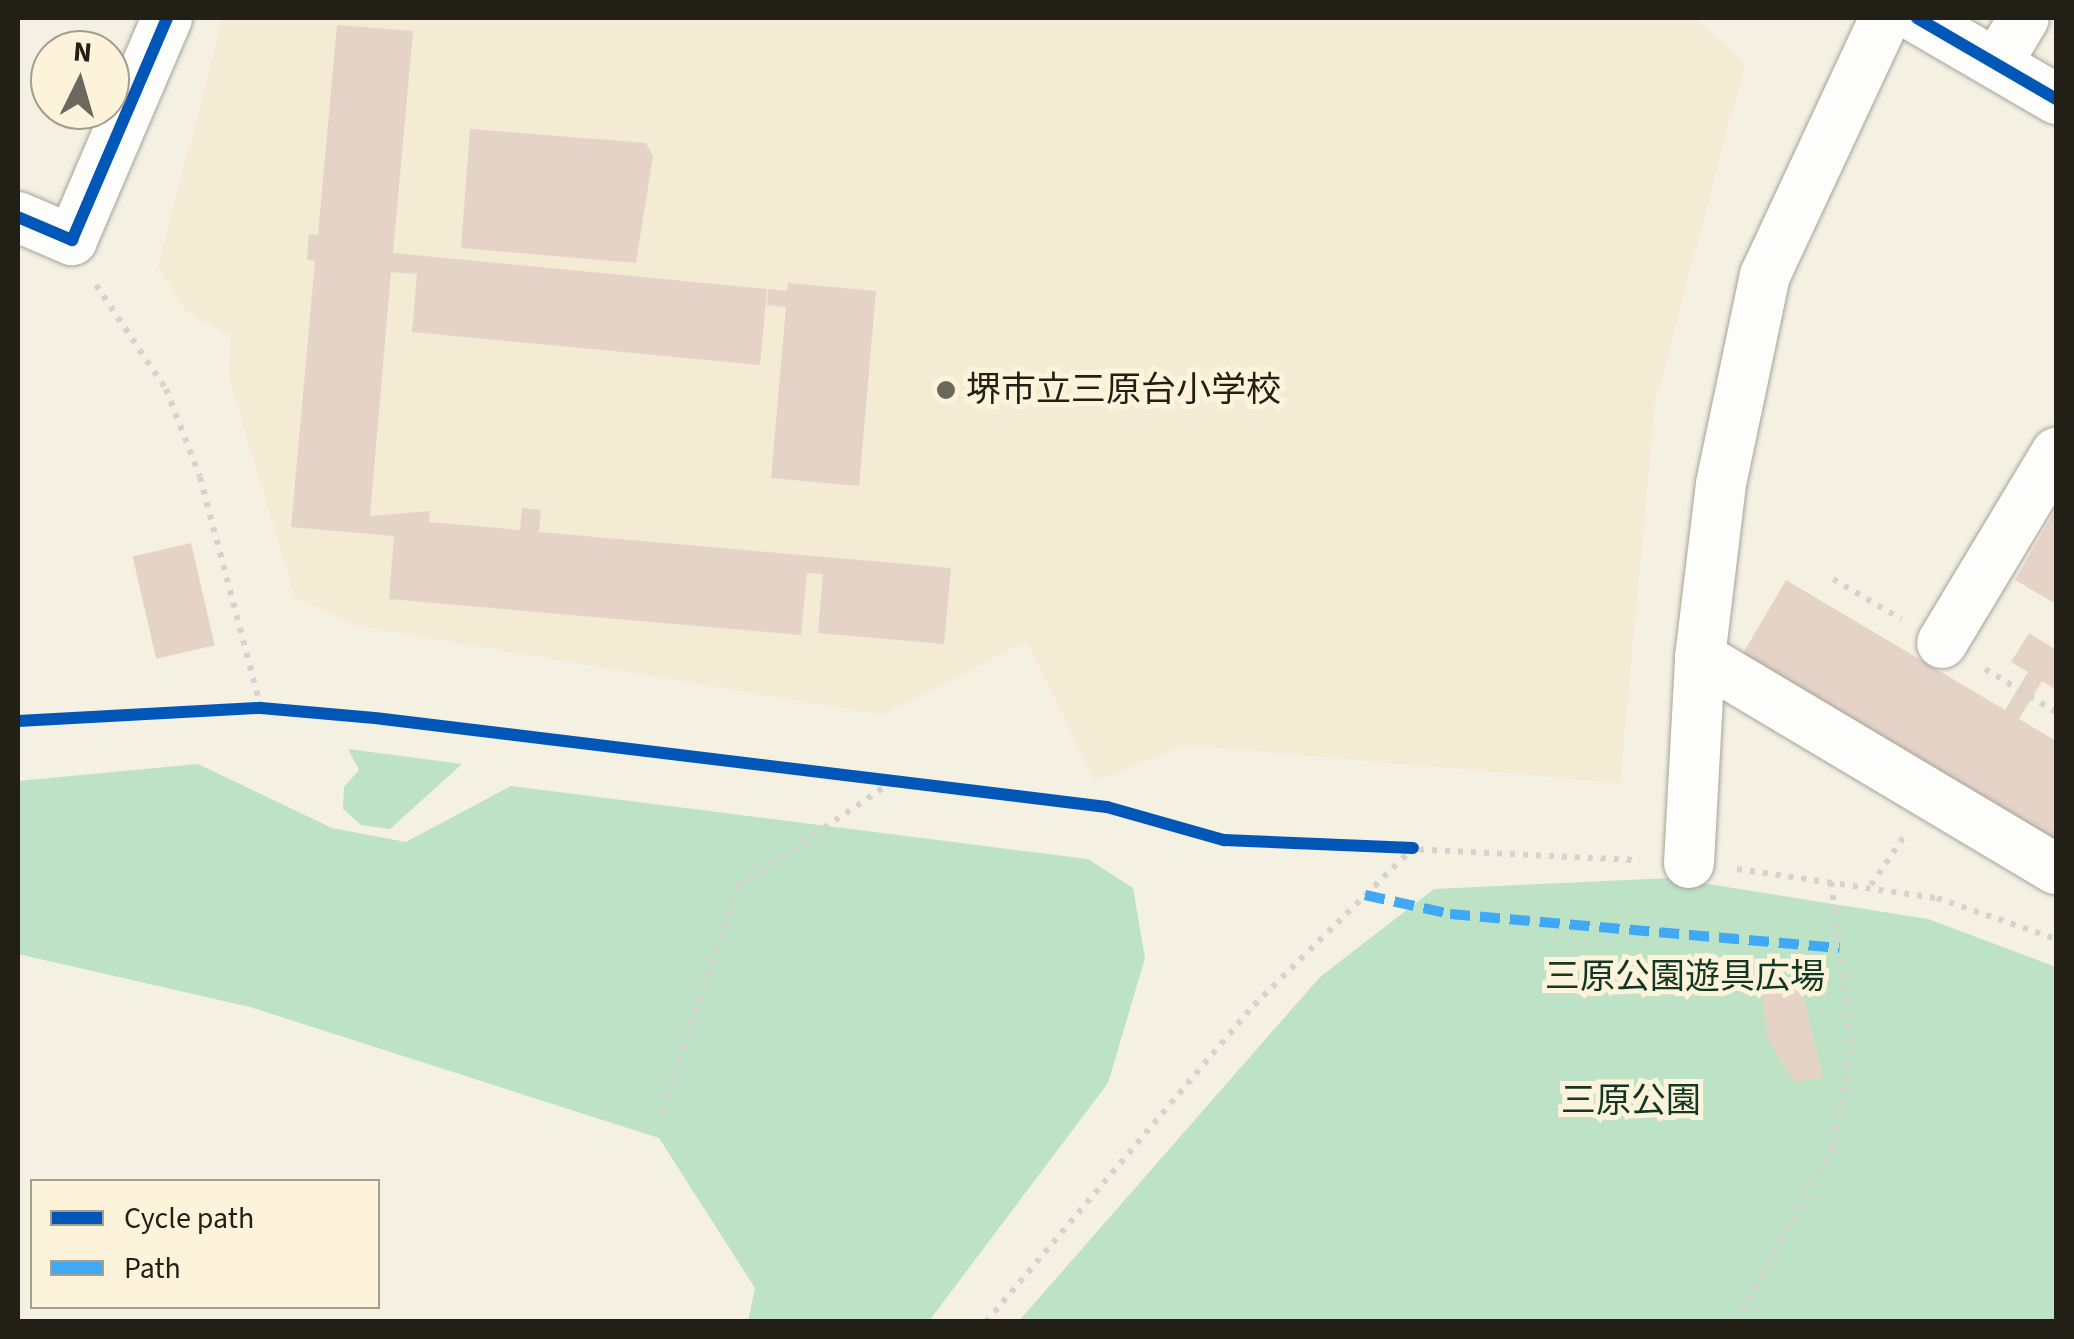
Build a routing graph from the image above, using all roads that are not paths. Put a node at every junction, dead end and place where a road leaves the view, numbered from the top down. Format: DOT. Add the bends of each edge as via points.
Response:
graph roads {
  1 [pos="167,18"];
  2 [pos="1884,18"];
  3 [pos="1917,18"];
  4 [pos="2024,18"];
  5 [pos="1997,63"];
  6 [pos="2056,99"];
  7 [pos="18,217"];
  8 [pos="2056,453"];
  9 [pos="1942,643"];
  10 [pos="1700,656"];
  11 [pos="1688,863"];
  12 [pos="2056,869"];
  1 -- 7 [label="street" via="72,240"];
  2 -- 10 [label="street" via="1765,275 1721,484"];
  3 -- 5 [label="street"];
  4 -- 5 [label="street"];
  5 -- 6 [label="street"];
  8 -- 9 [label="street"];
  10 -- 11 [label="street"];
  10 -- 12 [label="street"];
}
